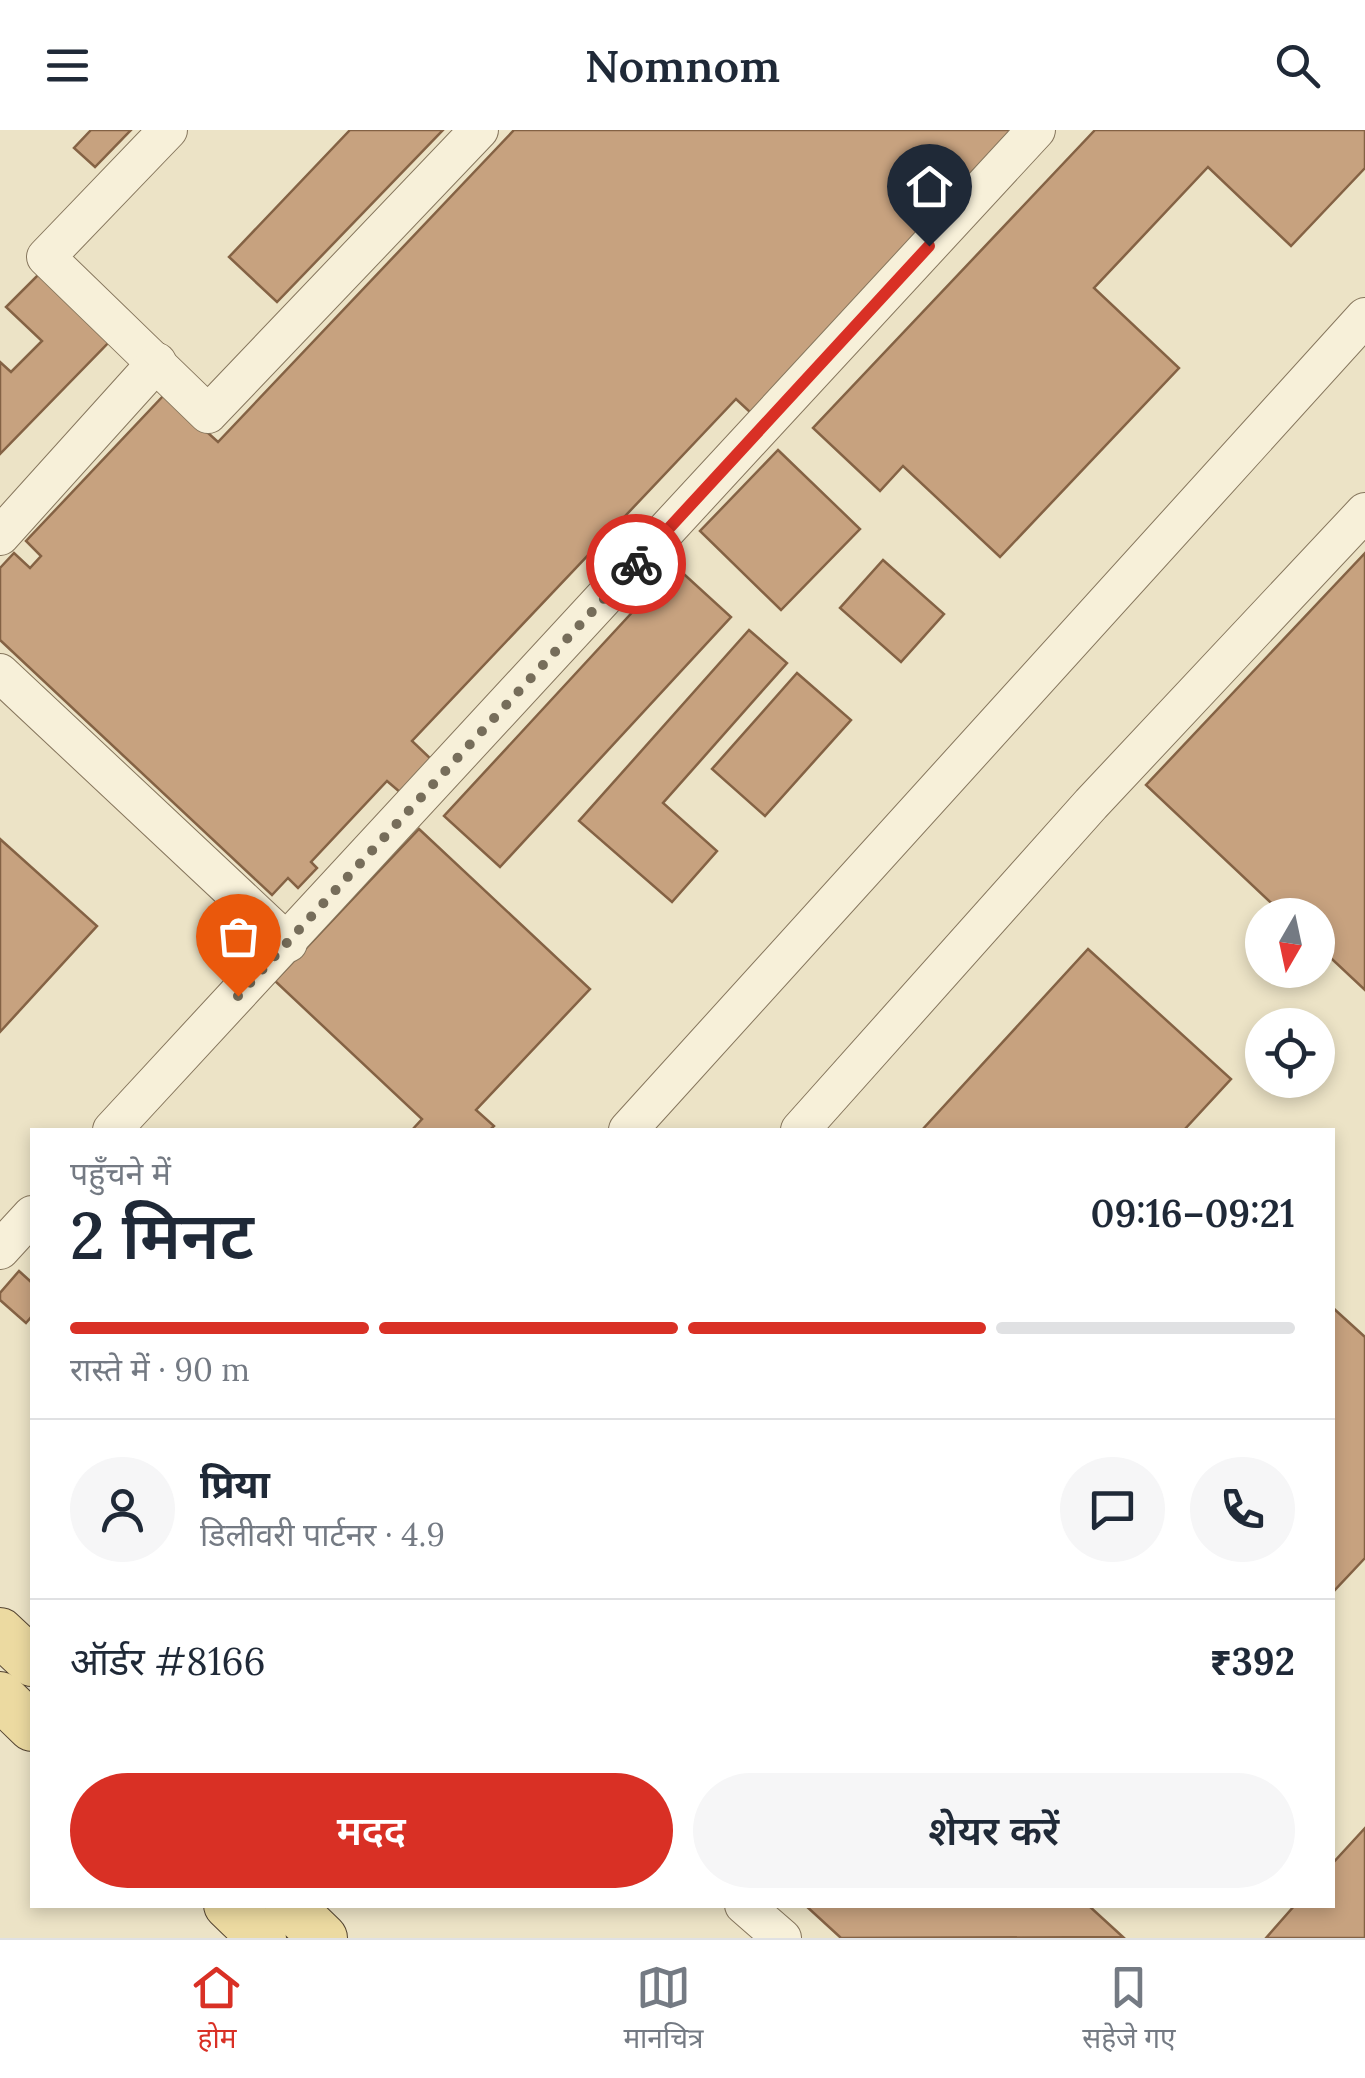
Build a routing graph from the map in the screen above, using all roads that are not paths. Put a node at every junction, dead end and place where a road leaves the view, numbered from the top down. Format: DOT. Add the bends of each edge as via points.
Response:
graph roads {
  1 [pos="168,130"];
  2 [pos="479,130"];
  3 [pos="1036,130"];
  4 [pos="1365,317"];
  5 [pos="157,362"];
  6 [pos="1365,512"];
  7 [pos="0,536"];
  8 [pos="0,673"];
  9 [pos="288,943"];
  10 [pos="114,1128"];
  11 [pos="630,1128"];
  12 [pos="802,1128"];
  13 [pos="30,1217"];
  14 [pos="0,1250"];
  15 [pos="0,1632"];
  16 [pos="30,1660"];
  17 [pos="0,1696"];
  18 [pos="30,1725"];
  19 [pos="231,1908"];
  20 [pos="292,1908"];
  21 [pos="747,1908"];
  22 [pos="262,1938"];
  23 [pos="324,1938"];
  24 [pos="782,1938"];
  1 -- 5 [label="street" via="46,258"];
  2 -- 5 [label="street" via="208,414"];
  3 -- 9 [label="street"];
  4 -- 11 [label="street"];
  5 -- 7 [label="street"];
  6 -- 12 [label="street" via="1091,804"];
  8 -- 9 [label="street"];
  9 -- 10 [label="street"];
  13 -- 14 [label="street"];
  15 -- 16 [label="main road"];
  17 -- 18 [label="main road"];
  19 -- 22 [label="main road"];
  20 -- 23 [label="main road"];
  21 -- 24 [label="street"];
}
